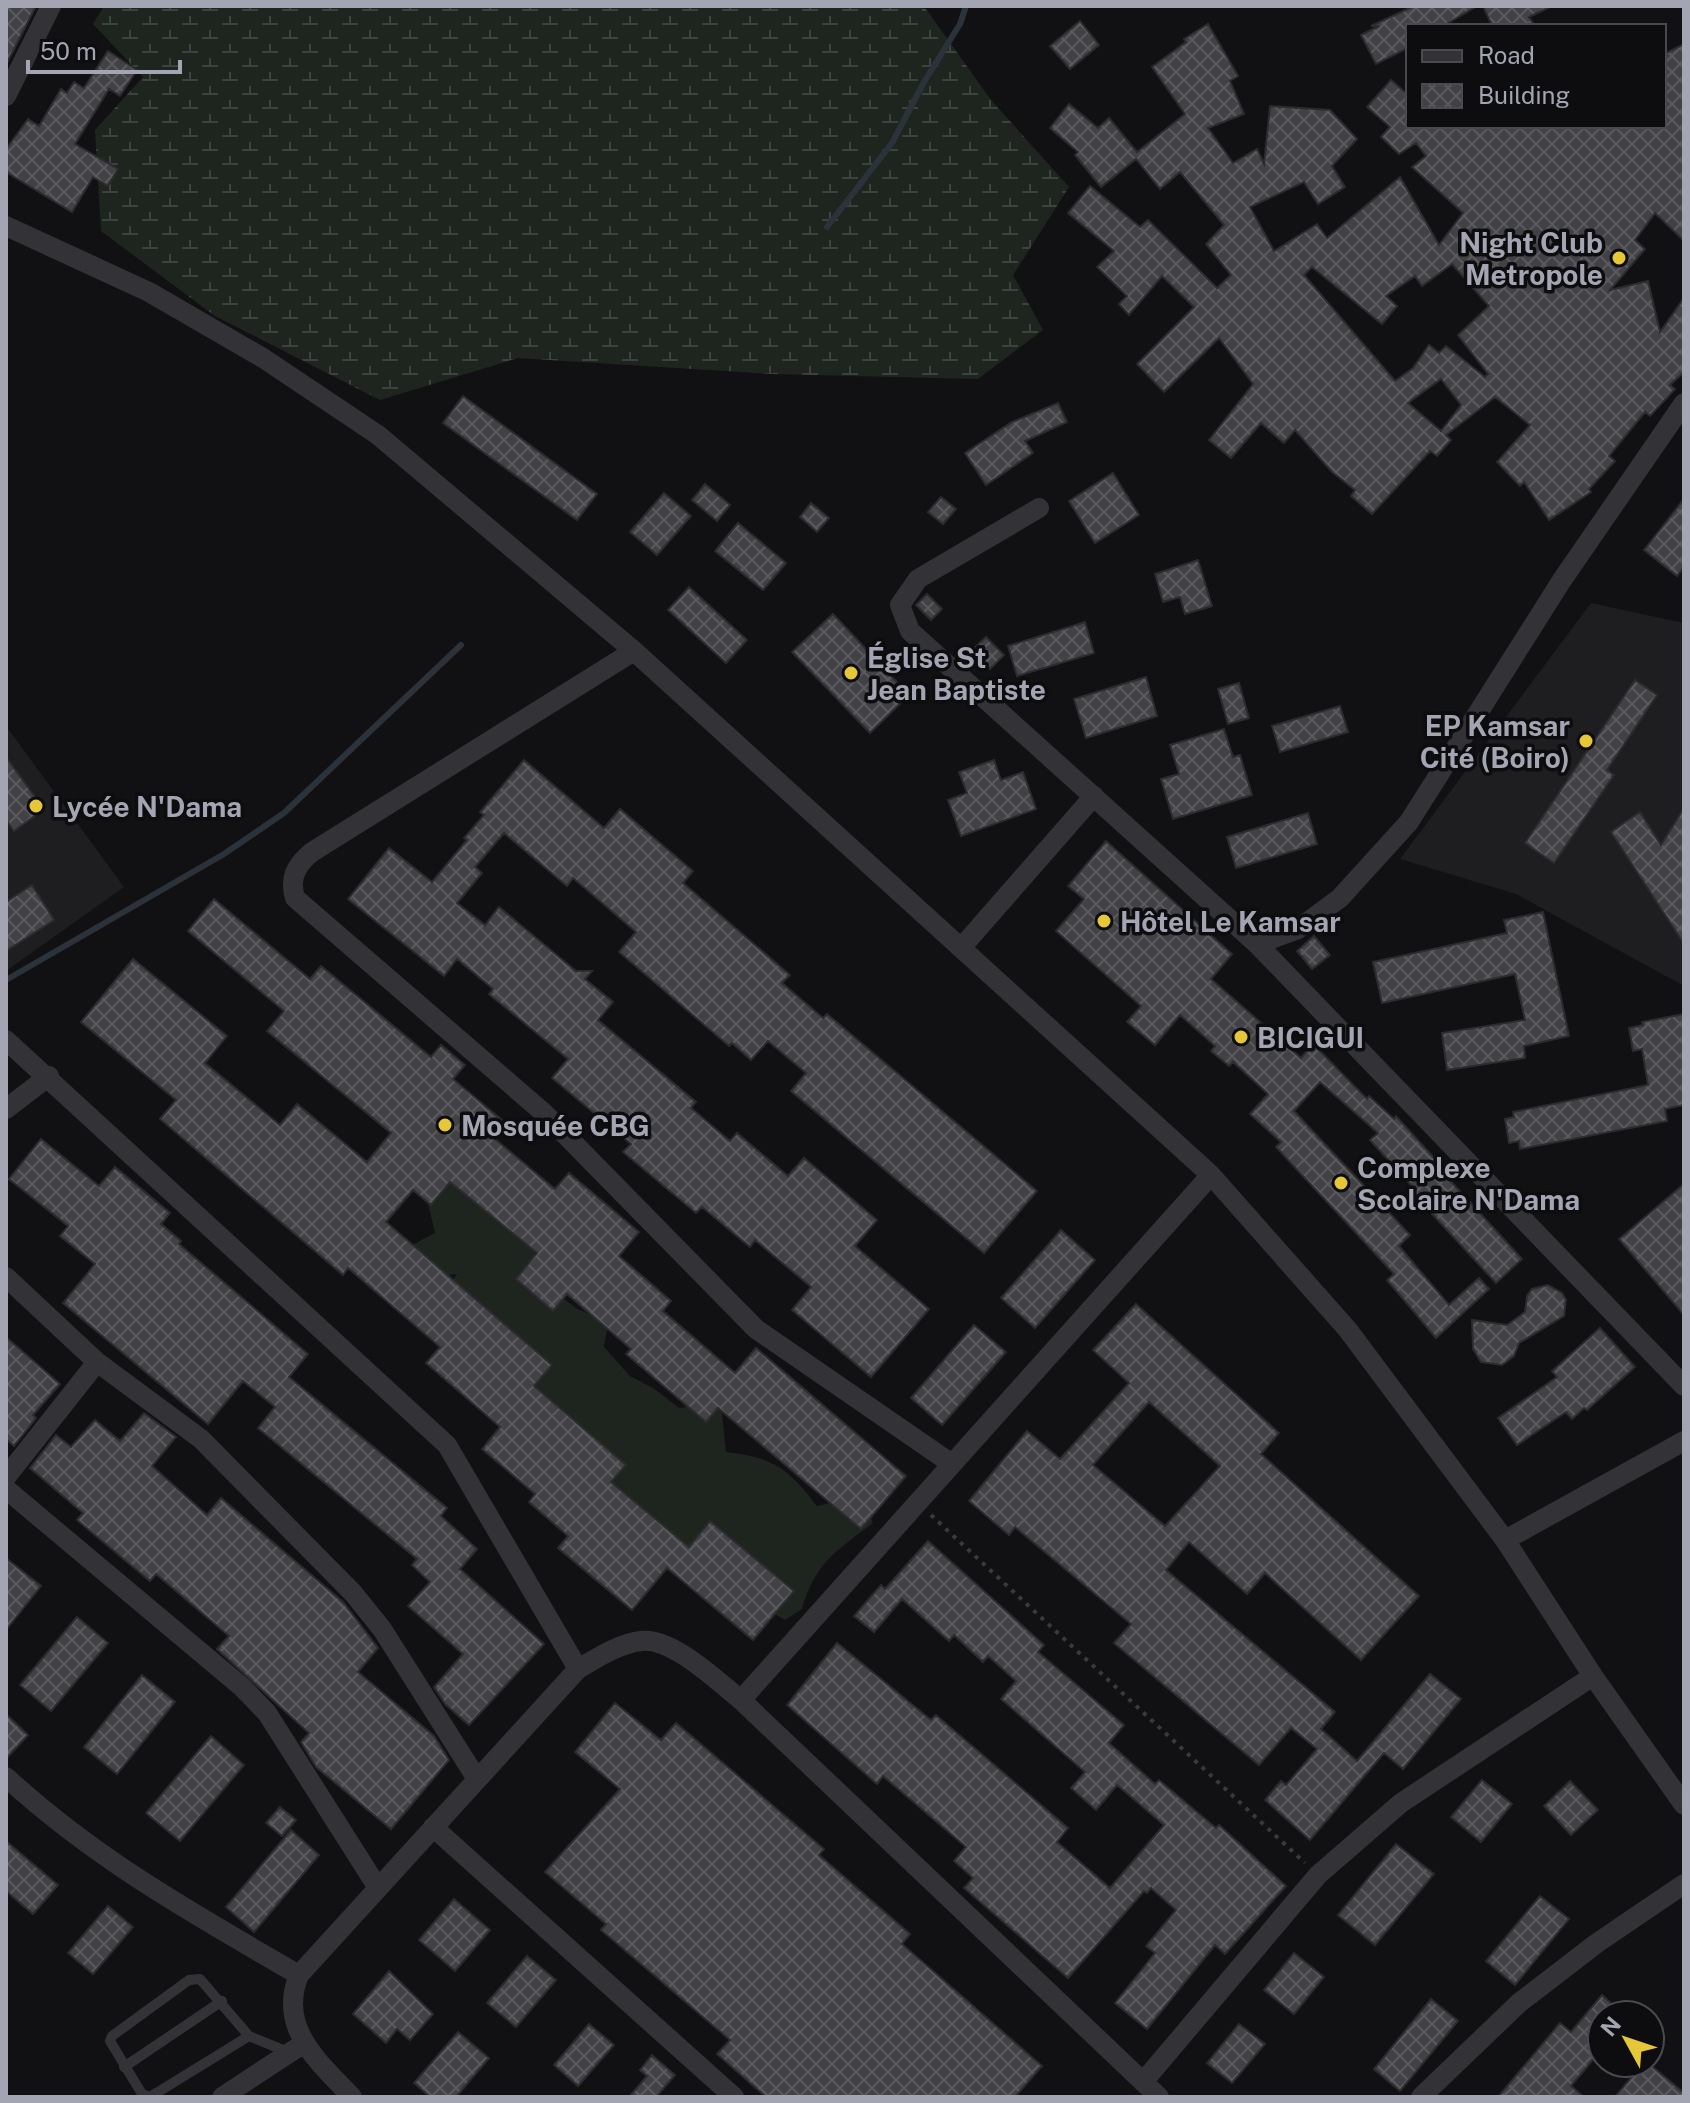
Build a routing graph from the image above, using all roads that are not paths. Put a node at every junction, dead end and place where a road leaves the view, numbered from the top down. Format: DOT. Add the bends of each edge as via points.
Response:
graph roads {
  1 [pos="51,6"];
  2 [pos="6,96"];
  3 [pos="6,226"];
  4 [pos="1684,403"];
  5 [pos="1039,508"];
  6 [pos="634,651"];
  7 [pos="1094,796"];
  8 [pos="1257,944"];
  9 [pos="961,948"];
  10 [pos="6,1040"];
  11 [pos="42,1070"];
  12 [pos="6,1109"];
  13 [pos="1211,1175"];
  14 [pos="6,1277"];
  15 [pos="97,1362"];
  16 [pos="1684,1386"];
  17 [pos="1684,1441"];
  18 [pos="952,1464"];
  19 [pos="6,1477"];
  20 [pos="6,1489"];
  21 [pos="1505,1540"];
  22 [pos="578,1669"];
  23 [pos="1593,1676"];
  24 [pos="741,1700"];
  25 [pos="6,1777"];
  26 [pos="477,1779"];
  27 [pos="1684,1805"];
  28 [pos="433,1827"];
  29 [pos="1684,1884"];
  30 [pos="378,1888"];
  31 [pos="299,1975"];
  32 [pos="222,2001"];
  33 [pos="249,2036"];
  34 [pos="297,2048"];
  35 [pos="124,2067"];
  36 [pos="1143,2082"];
  37 [pos="222,2097"];
  38 [pos="352,2097"];
  39 [pos="734,2097"];
  40 [pos="1159,2097"];
  41 [pos="1421,2097"];
  1 -- 2 [label="street"];
  3 -- 6 [label="street" via="149,292 263,358 378,435"];
  4 -- 8 [label="street" via="1562,580 1409,822 1340,898 1298,929"];
  5 -- 7 [label="street" via="918,579 900,605 910,631"];
  6 -- 9 [label="street"];
  6 -- 18 [label="street" via="312,852 294,873 295,898 544,1113 756,1329"];
  7 -- 8 [label="street"];
  7 -- 9 [label="street"];
  8 -- 16 [label="street"];
  9 -- 13 [label="street"];
  10 -- 11 [label="street"];
  11 -- 12 [label="street"];
  11 -- 22 [label="street" via="447,1445"];
  13 -- 18 [label="street"];
  13 -- 21 [label="street" via="1348,1330"];
  14 -- 15 [label="street"];
  15 -- 19 [label="street"];
  15 -- 26 [label="street" via="201,1439 353,1593 382,1629"];
  17 -- 21 [label="street"];
  18 -- 24 [label="street"];
  20 -- 30 [label="street" via="267,1713"];
  21 -- 23 [label="street"];
  22 -- 24 [label="street" via="643,1640 676,1650"];
  22 -- 26 [label="street"];
  23 -- 27 [label="street"];
  23 -- 36 [label="street" via="1401,1803 1318,1875"];
  24 -- 36 [label="street"];
  25 -- 31 [label="street" via="145,1887"];
  26 -- 28 [label="street"];
  28 -- 30 [label="street"];
  28 -- 39 [label="street"];
  29 -- 41 [label="street" via="1519,2003"];
  30 -- 31 [label="street"];
  31 -- 34 [label="street" via="292,2004"];
  32 -- 33 [label="lane"];
  32 -- 35 [label="lane"];
  32 -- 35 [label="lane" via="200,1979 189,1980 112,2036"];
  33 -- 34 [label="lane"];
  33 -- 35 [label="lane" via="150,2097 142,2094"];
  34 -- 37 [label="street"];
  34 -- 38 [label="street"];
  36 -- 40 [label="street"];
}
